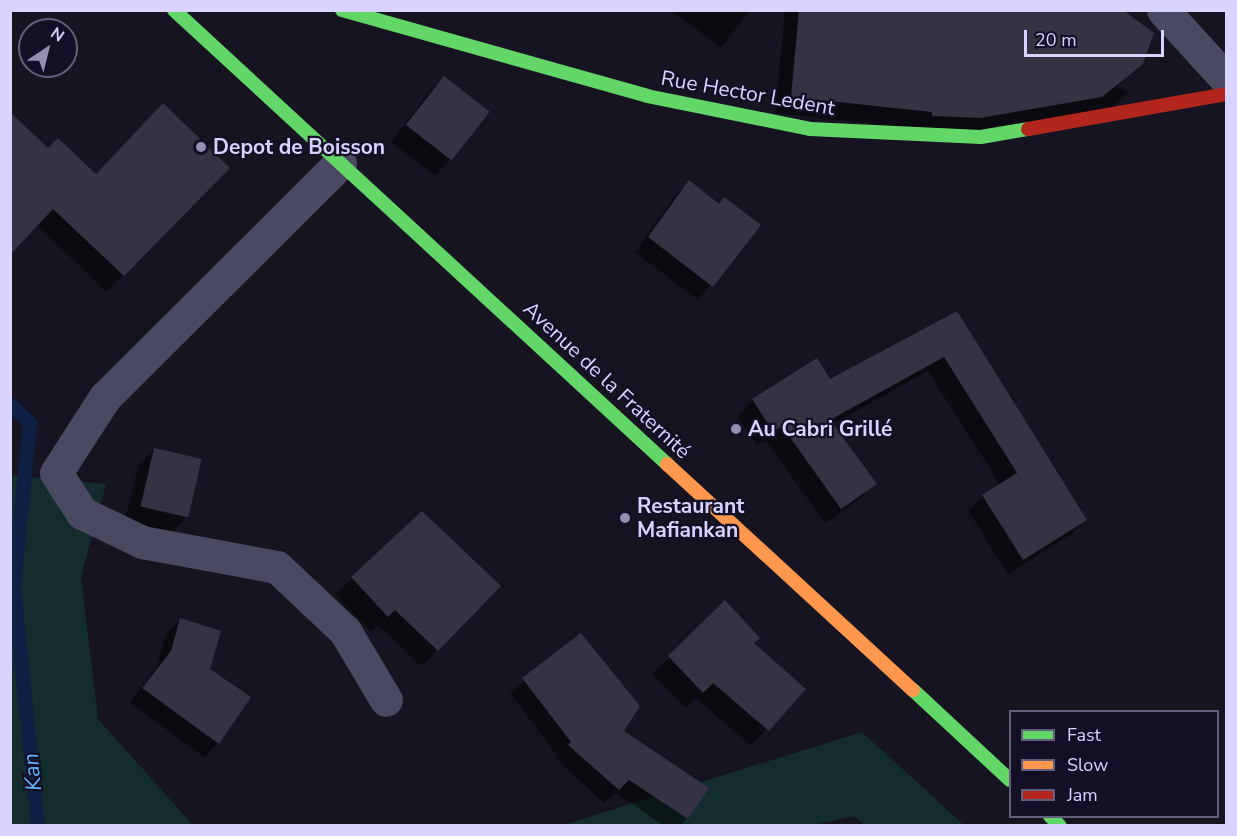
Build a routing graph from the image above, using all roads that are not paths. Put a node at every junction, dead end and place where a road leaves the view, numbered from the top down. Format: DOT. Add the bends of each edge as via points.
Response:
graph roads {
  1 [pos="174,10"];
  2 [pos="342,10"];
  3 [pos="1163,10"];
  4 [pos="1227,79"];
  5 [pos="1227,94"];
  6 [pos="340,163"];
  7 [pos="386,700"];
  8 [pos="1009,778"];
  1 -- 6 [label="street, Avenue de la Fraternité"];
  2 -- 5 [label="street, Rue Hector Ledent" via="647,96 810,129 981,137"];
  3 -- 4 [label="street"];
  6 -- 7 [label="street" via="105,397 56,473 82,513 142,542 277,567 345,632"];
  6 -- 8 [label="street, Avenue de la Fraternité"];
}
